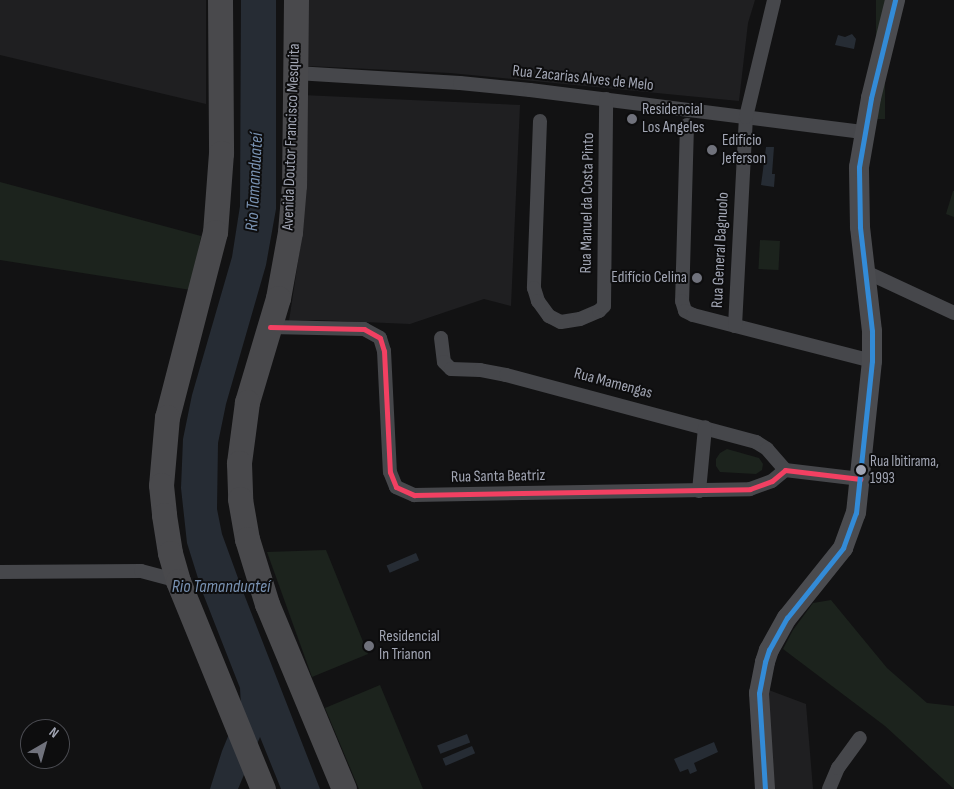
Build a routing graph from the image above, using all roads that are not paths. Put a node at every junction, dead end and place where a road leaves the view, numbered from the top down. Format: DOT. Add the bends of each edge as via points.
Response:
graph roads {
  1 [pos="220,0"];
  2 [pos="296,0"];
  3 [pos="774,0"];
  4 [pos="895,0"];
  5 [pos="296,73"];
  6 [pos="606,99"];
  7 [pos="746,117"];
  8 [pos="540,121"];
  9 [pos="687,125"];
  10 [pos="864,132"];
  11 [pos="866,272"];
  12 [pos="954,313"];
  13 [pos="735,326"];
  14 [pos="270,327"];
  15 [pos="441,338"];
  16 [pos="872,361"];
  17 [pos="705,427"];
  18 [pos="785,470"];
  19 [pos="860,479"];
  20 [pos="699,491"];
  21 [pos="170,552"];
  22 [pos="0,572"];
  23 [pos="140,572"];
  24 [pos="178,580"];
  25 [pos="860,738"];
  26 [pos="259,779"];
  27 [pos="344,789"];
  28 [pos="765,789"];
  29 [pos="829,789"];
  1 -- 21 [label="highway" via="221,153 215,232 175,382 163,452 163,508"];
  2 -- 5 [label="highway, Avenida Doutor Francisco Mesquita"];
  3 -- 7 [label="street, Rua General Bagnuolo"];
  4 -- 10 [label="main road"];
  5 -- 6 [label="street, Rua Zacarias Alves de Melo" via="460,83"];
  5 -- 14 [label="highway, Avenida Doutor Francisco Mesquita" via="290,232"];
  6 -- 7 [label="street, Rua Zacarias Alves de Melo"];
  6 -- 8 [label="street, Rua Manuel da Costa Pinto" via="604,306 580,319 561,322 549,316 538,301 534,288"];
  7 -- 10 [label="street, Rua Zacarias Alves de Melo"];
  7 -- 13 [label="street, Rua General Bagnuolo"];
  9 -- 13 [label="street" via="684,304 689,313"];
  10 -- 11 [label="main road" via="859,194"];
  11 -- 12 [label="street"];
  11 -- 16 [label="main road"];
  13 -- 16 [label="street"];
  14 -- 20 [label="street, Rua Santa Beatriz" via="364,329 380,338 384,351 390,472 396,487 405,492 414,495"];
  14 -- 27 [label="highway, Avenida Doutor Francisco Mesquita" via="252,380 241,434 240,499 247,539 267,604"];
  15 -- 17 [label="street, Rua Mamengas" via="444,362 451,369 506,375"];
  16 -- 19 [label="main road"];
  17 -- 18 [label="street, Rua Mamengas" via="762,445"];
  17 -- 20 [label="street"];
  18 -- 19 [label="street"];
  18 -- 20 [label="street, Rua Santa Beatriz" via="772,481 750,489"];
  19 -- 28 [label="main road" via="856,513 843,548 787,618 765,662 759,693"];
  21 -- 23 [label="street"];
  21 -- 24 [label="highway"];
  22 -- 23 [label="street"];
  23 -- 24 [label="street"];
  24 -- 26 [label="highway"];
  25 -- 29 [label="street" via="838,768"];
}
